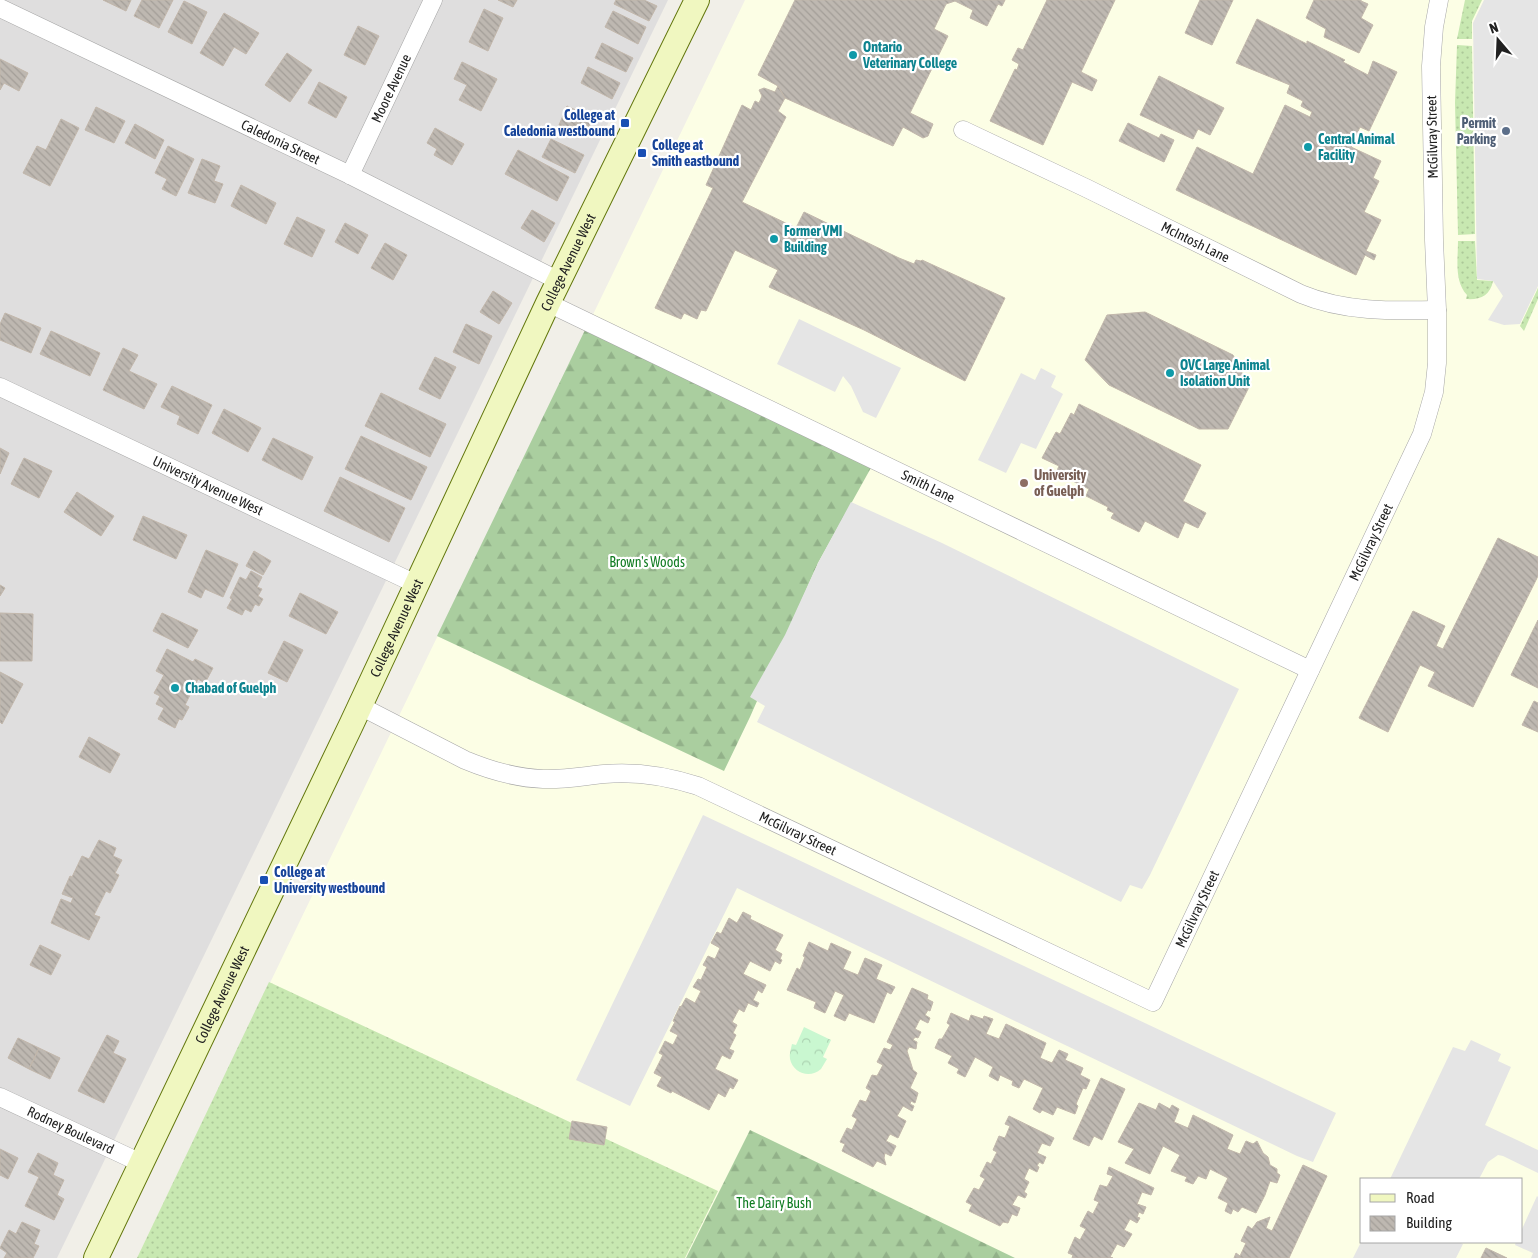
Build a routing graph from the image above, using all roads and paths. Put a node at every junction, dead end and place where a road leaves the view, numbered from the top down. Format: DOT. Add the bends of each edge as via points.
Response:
graph roads {
  1 [pos="433,0"];
  2 [pos="696,0"];
  3 [pos="1439,0"];
  4 [pos="0,8"];
  5 [pos="963,130"];
  6 [pos="350,175"];
  7 [pos="559,281"];
  8 [pos="548,302"];
  9 [pos="1437,310"];
  10 [pos="0,387"];
  11 [pos="416,584"];
  12 [pos="1310,670"];
  13 [pos="360,706"];
  14 [pos="0,1097"];
  15 [pos="141,1163"];
  16 [pos="96,1258"];
  1 -- 6 [label="street, Moore Avenue"];
  2 -- 7 [label="main road, College Avenue West"];
  3 -- 9 [label="street, McGilvray Street" via="1431,66"];
  4 -- 6 [label="street, Caledonia Street"];
  5 -- 9 [label="street, McIntosh Lane" via="1319,302 1366,310"];
  6 -- 7 [label="street, Caledonia Street"];
  7 -- 8 [label="main road, College Avenue West"];
  8 -- 11 [label="main road, College Avenue West"];
  8 -- 12 [label="street, Smith Lane"];
  9 -- 12 [label="street, McGilvray Street" via="1436,378 1422,434"];
  10 -- 11 [label="street, University Avenue West"];
  11 -- 13 [label="main road, College Avenue West"];
  12 -- 13 [label="street, McGilvray Street" via="1153,1002 698,786 637,773 546,780 509,774 465,760"];
  13 -- 15 [label="main road, College Avenue West"];
  14 -- 15 [label="street, Rodney Boulevard"];
  15 -- 16 [label="main road, College Avenue West"];
}
